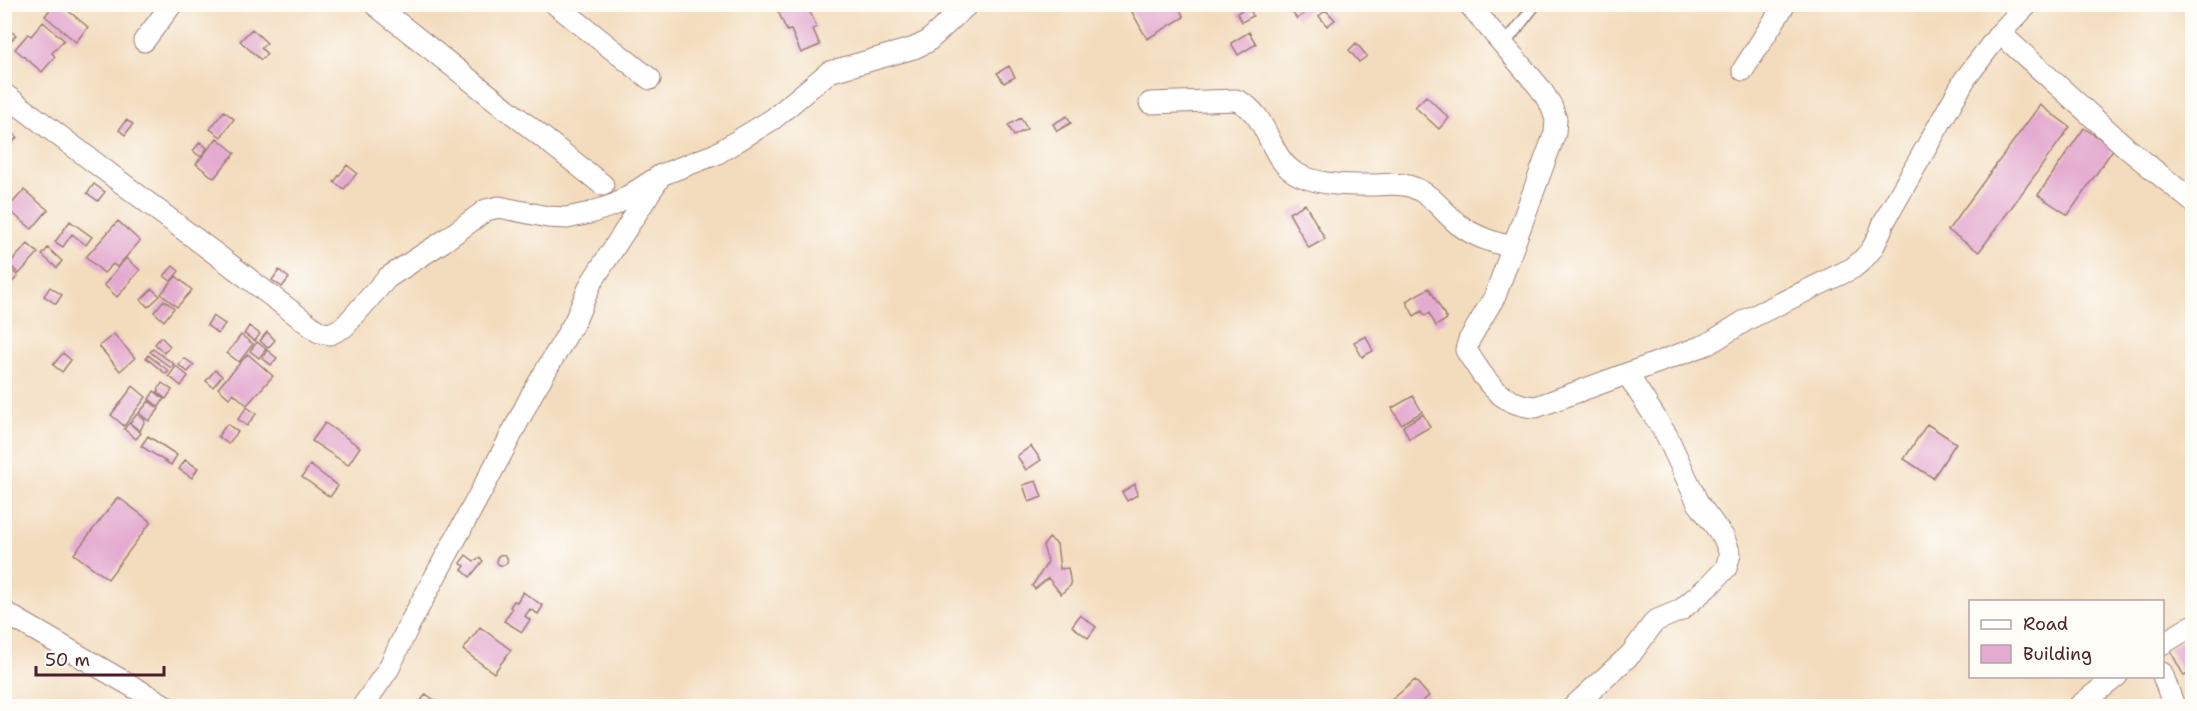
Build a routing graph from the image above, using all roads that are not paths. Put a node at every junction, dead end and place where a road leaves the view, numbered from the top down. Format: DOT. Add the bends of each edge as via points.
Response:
graph roads {
  1 [pos="172,4"];
  2 [pos="374,4"];
  3 [pos="555,4"];
  4 [pos="968,4"];
  5 [pos="1468,4"];
  6 [pos="1536,4"];
  7 [pos="1785,4"];
  8 [pos="2028,4"];
  9 [pos="2000,33"];
  10 [pos="144,41"];
  11 [pos="1504,45"];
  12 [pos="1743,69"];
  13 [pos="650,79"];
  14 [pos="4,94"];
  15 [pos="1150,104"];
  16 [pos="661,175"];
  17 [pos="603,185"];
  18 [pos="2193,201"];
  19 [pos="1512,247"];
  20 [pos="1628,375"];
  21 [pos="4,612"];
  22 [pos="2193,626"];
  23 [pos="2164,643"];
  24 [pos="2164,676"];
  25 [pos="2114,678"];
  26 [pos="166,706"];
  27 [pos="363,706"];
  28 [pos="1574,706"];
  29 [pos="2079,706"];
  30 [pos="2174,706"];
  1 -- 10 [label="street"];
  2 -- 17 [label="street"];
  3 -- 13 [label="street"];
  4 -- 16 [label="street" via="927,42 829,72 773,119 716,154"];
  5 -- 11 [label="street"];
  6 -- 11 [label="lane"];
  7 -- 12 [label="street"];
  8 -- 9 [label="street"];
  9 -- 18 [label="street" via="2128,149"];
  9 -- 20 [label="street" via="1965,79 1867,257 1708,344"];
  11 -- 19 [label="street" via="1540,88 1556,119 1555,133"];
  14 -- 16 [label="street" via="319,332 330,334 344,327 402,266 486,210 499,207 548,218 567,218 616,204"];
  15 -- 19 [label="street" via="1236,100 1247,105 1262,123 1282,162 1298,174 1340,186 1411,187 1431,197 1479,238"];
  16 -- 27 [label="street" via="591,283 389,668"];
  19 -- 20 [label="street" via="1495,296 1466,351 1492,387 1520,406 1536,407"];
  20 -- 28 [label="street" via="1667,436 1698,502 1731,554 1726,568 1711,584 1681,610 1655,621 1630,654"];
  21 -- 26 [label="street"];
  22 -- 23 [label="street"];
  24 -- 30 [label="street"];
  25 -- 29 [label="street"];
}
